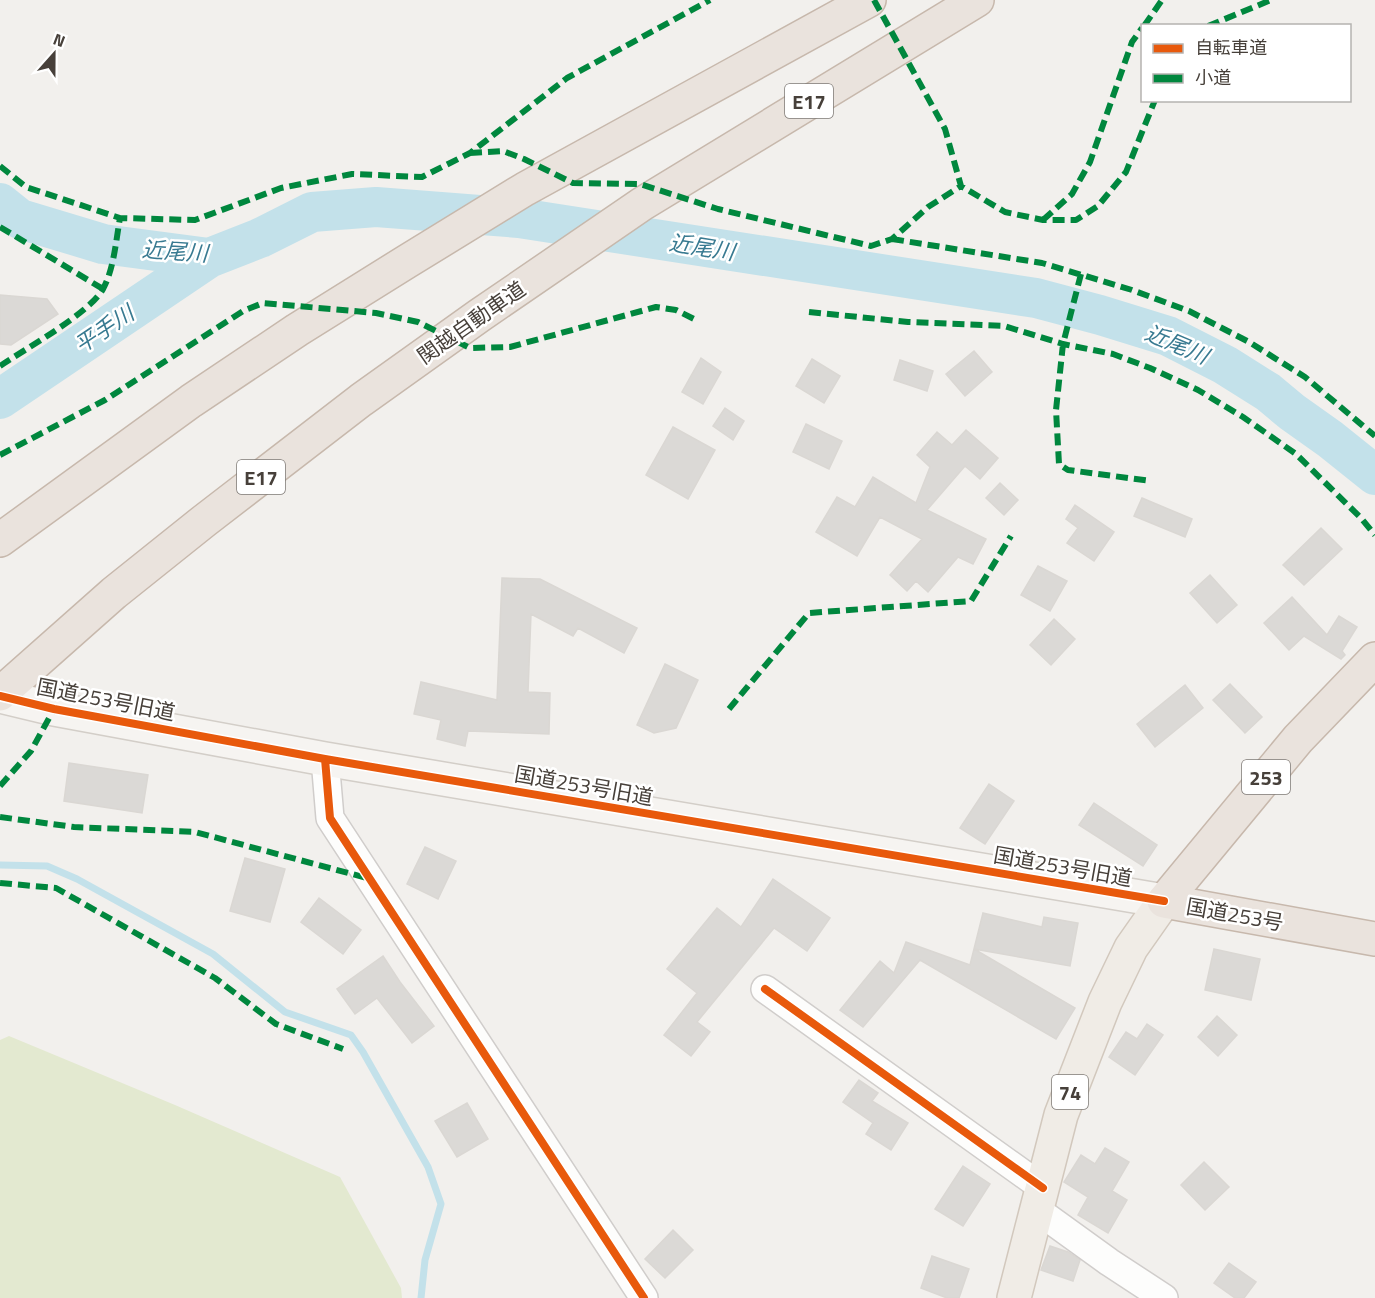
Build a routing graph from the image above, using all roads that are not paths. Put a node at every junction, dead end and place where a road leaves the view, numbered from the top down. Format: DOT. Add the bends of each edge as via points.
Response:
graph roads {
  1 [pos="869,0"];
  2 [pos="978,0"];
  3 [pos="0,540"];
  4 [pos="1375,659"];
  5 [pos="0,695"];
  6 [pos="325,759"];
  7 [pos="1164,901"];
  8 [pos="1375,939"];
  9 [pos="765,989"];
  10 [pos="1040,1199"];
  11 [pos="644,1298"];
  12 [pos="1014,1298"];
  13 [pos="1164,1298"];
  1 -- 3 [label="highway" via="525,189 406,262 191,401"];
  2 -- 5 [label="highway, 関越自動車道 / E17" via="642,204 534,277 361,400 204,521 114,593"];
  4 -- 7 [label="highway, 国道253号 / 253" via="1298,739"];
  5 -- 6 [label="street, 国道253号旧道" via="54,709"];
  6 -- 7 [label="street, 国道253号旧道"];
  6 -- 11 [label="street" via="330,818"];
  7 -- 8 [label="highway, 国道253号"];
  7 -- 10 [label="main road, 74" via="1131,948 1105,1002 1061,1115"];
  9 -- 10 [label="street"];
  10 -- 12 [label="main road, 74"];
  10 -- 13 [label="street" via="1109,1262"];
}
